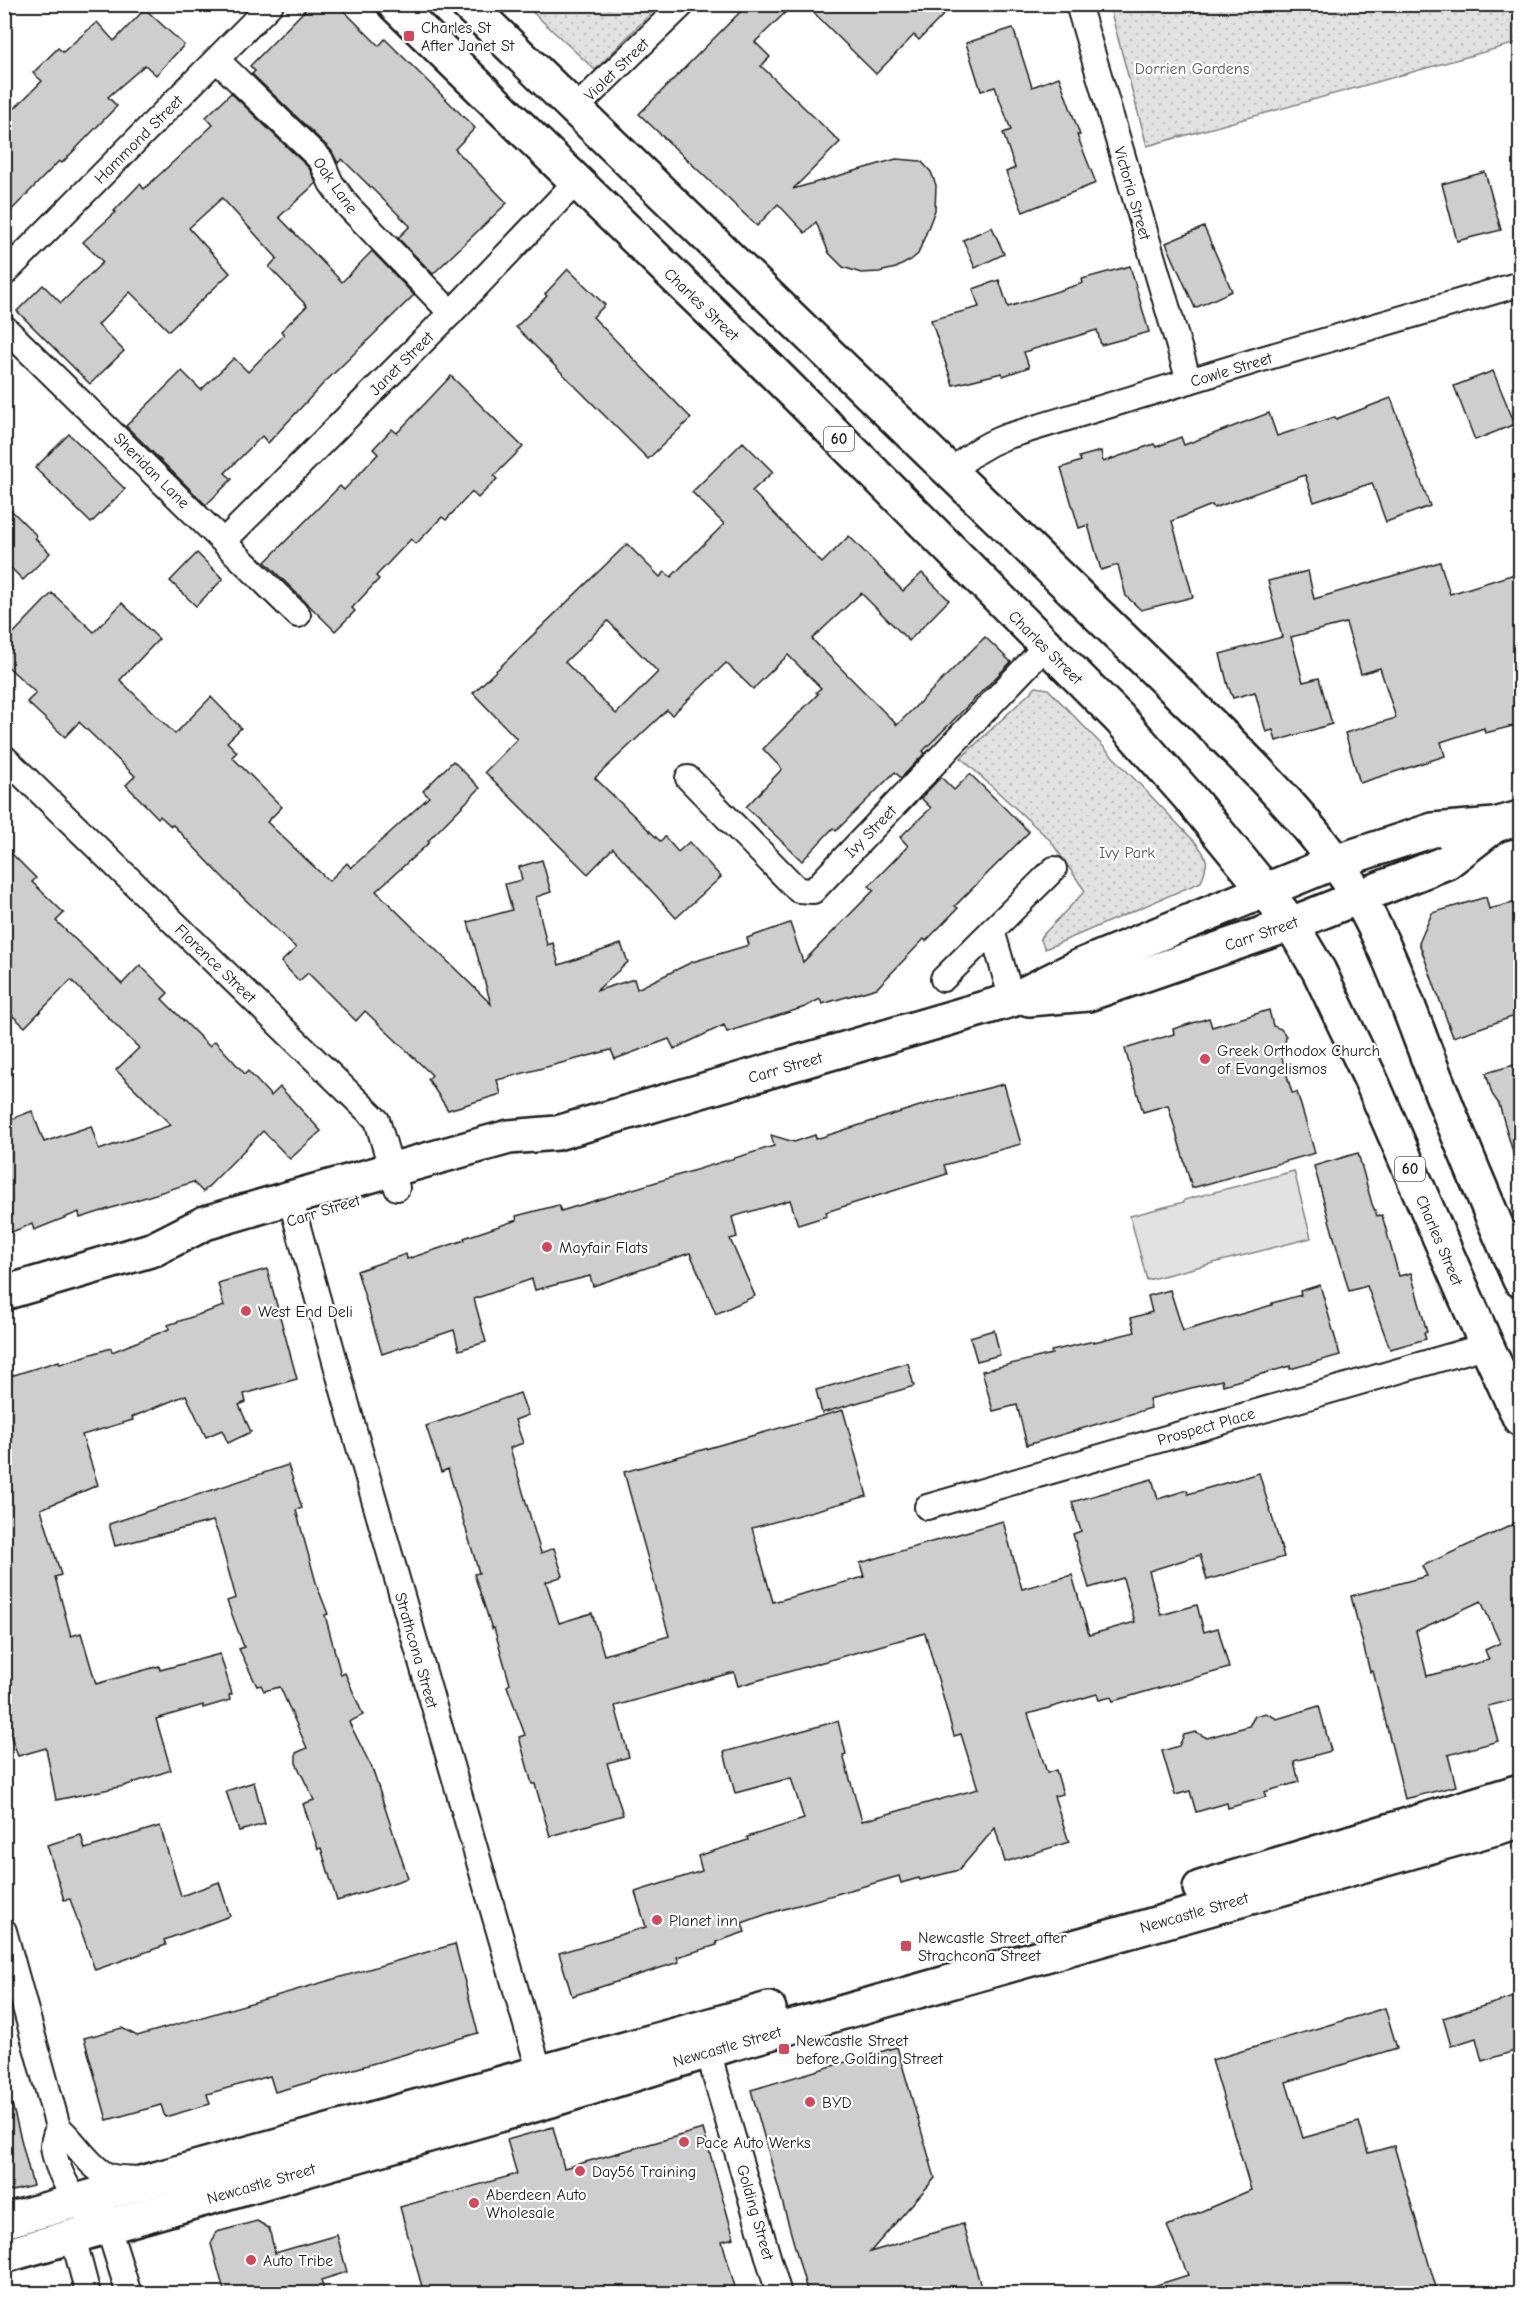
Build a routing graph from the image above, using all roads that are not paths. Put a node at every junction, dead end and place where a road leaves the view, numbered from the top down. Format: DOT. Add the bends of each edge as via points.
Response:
graph roads {
  1 [pos="271,4"];
  2 [pos="394,4"];
  3 [pos="467,4"];
  4 [pos="682,4"];
  5 [pos="1078,4"];
  6 [pos="217,60"];
  7 [pos="576,109"];
  8 [pos="576,182"];
  9 [pos="4,274"];
  10 [pos="1521,284"];
  11 [pos="452,313"];
  12 [pos="4,327"];
  13 [pos="1189,381"];
  14 [pos="951,473"];
  15 [pos="224,541"];
  16 [pos="298,615"];
  17 [pos="1045,647"];
  18 [pos="4,757"];
  19 [pos="688,778"];
  20 [pos="1508,822"];
  21 [pos="1335,862"];
  22 [pos="1054,869"];
  23 [pos="1266,891"];
  24 [pos="1358,896"];
  25 [pos="1291,924"];
  26 [pos="992,930"];
  27 [pos="943,979"];
  28 [pos="1012,1000"];
  29 [pos="394,1179"];
  30 [pos="292,1208"];
  31 [pos="1521,1280"];
  32 [pos="4,1293"];
  33 [pos="1486,1344"];
  34 [pos="1521,1419"];
  35 [pos="927,1507"];
  36 [pos="1521,1791"];
  37 [pos="1521,1821"];
  38 [pos="4,1931"];
  39 [pos="707,2039"];
  40 [pos="544,2086"];
  41 [pos="58,2127"];
  42 [pos="56,2162"];
  43 [pos="146,2181"];
  44 [pos="87,2197"];
  45 [pos="41,2211"];
  46 [pos="4,2221"];
  47 [pos="108,2228"];
  48 [pos="73,2237"];
  49 [pos="4,2256"];
  50 [pos="88,2294"];
  51 [pos="129,2294"];
  52 [pos="779,2294"];
  1 -- 6 [label="street, Hammond Street"];
  2 -- 8 [label="main road, Charles Street / 60"];
  3 -- 7 [label="main road"];
  4 -- 7 [label="street, Violet Street"];
  5 -- 13 [label="street, Victoria Street"];
  6 -- 9 [label="street, Hammond Street"];
  6 -- 11 [label="street, Oak Lane" via="321,160 347,205"];
  7 -- 14 [label="main road"];
  8 -- 11 [label="street, Janet Street"];
  8 -- 17 [label="main road, Charles Street / 60" via="774,373"];
  10 -- 13 [label="street, Cowle Street"];
  11 -- 15 [label="street, Janet Street"];
  12 -- 15 [label="street, Sheridan Lane"];
  13 -- 14 [label="street, Cowle Street" via="986,444"];
  14 -- 21 [label="main road" via="1240,752"];
  15 -- 16 [label="street, Sheridan Lane"];
  17 -- 19 [label="street, Ivy Street" via="813,891 798,890"];
  17 -- 23 [label="main road, Charles Street / 60" via="1119,718"];
  18 -- 29 [label="street, Florence Street" via="376,1120"];
  20 -- 21 [label="main road, Carr Street" via="1433,830"];
  20 -- 24 [label="main road, Carr Street" via="1447,862"];
  21 -- 23 [label="main road, Carr Street"];
  21 -- 24 [label="main road"];
  22 -- 26 [label="street"];
  23 -- 25 [label="main road, Charles Street / 60"];
  23 -- 28 [label="main road, Carr Street" via="1080,966"];
  24 -- 25 [label="main road, Carr Street"];
  24 -- 31 [label="main road" via="1382,942 1468,1160"];
  25 -- 28 [label="main road, Carr Street" via="1088,994"];
  25 -- 33 [label="main road, Charles Street / 60" via="1319,971 1370,1078"];
  26 -- 27 [label="street"];
  26 -- 28 [label="street"];
  28 -- 29 [label="main road, Carr Street" via="557,1133 509,1137"];
  29 -- 30 [label="main road, Carr Street"];
  30 -- 32 [label="main road, Carr Street" via="205,1223 154,1249"];
  30 -- 40 [label="street, Strathcona Street"];
  33 -- 34 [label="main road, Charles Street / 60"];
  33 -- 35 [label="street, Prospect Place"];
  36 -- 39 [label="main road, Newcastle Street"];
  37 -- 39 [label="main road, Newcastle Street"];
  38 -- 41 [label="street"];
  39 -- 40 [label="main road, Newcastle Street"];
  39 -- 52 [label="street, Golding Street"];
  40 -- 43 [label="main road, Newcastle Street"];
  40 -- 47 [label="main road, Newcastle Street"];
  41 -- 42 [label="street" via="53,2143"];
  41 -- 43 [label="street" via="107,2176"];
  42 -- 44 [label="street"];
  42 -- 45 [label="street"];
  43 -- 44 [label="main road, Newcastle Street"];
  44 -- 45 [label="main road, Newcastle Street"];
  44 -- 47 [label="street" via="95,2220"];
  45 -- 46 [label="main road, Newcastle Street"];
  47 -- 48 [label="main road, Newcastle Street"];
  47 -- 51 [label="street"];
  48 -- 49 [label="main road, Newcastle Street"];
  48 -- 50 [label="street"];
}
